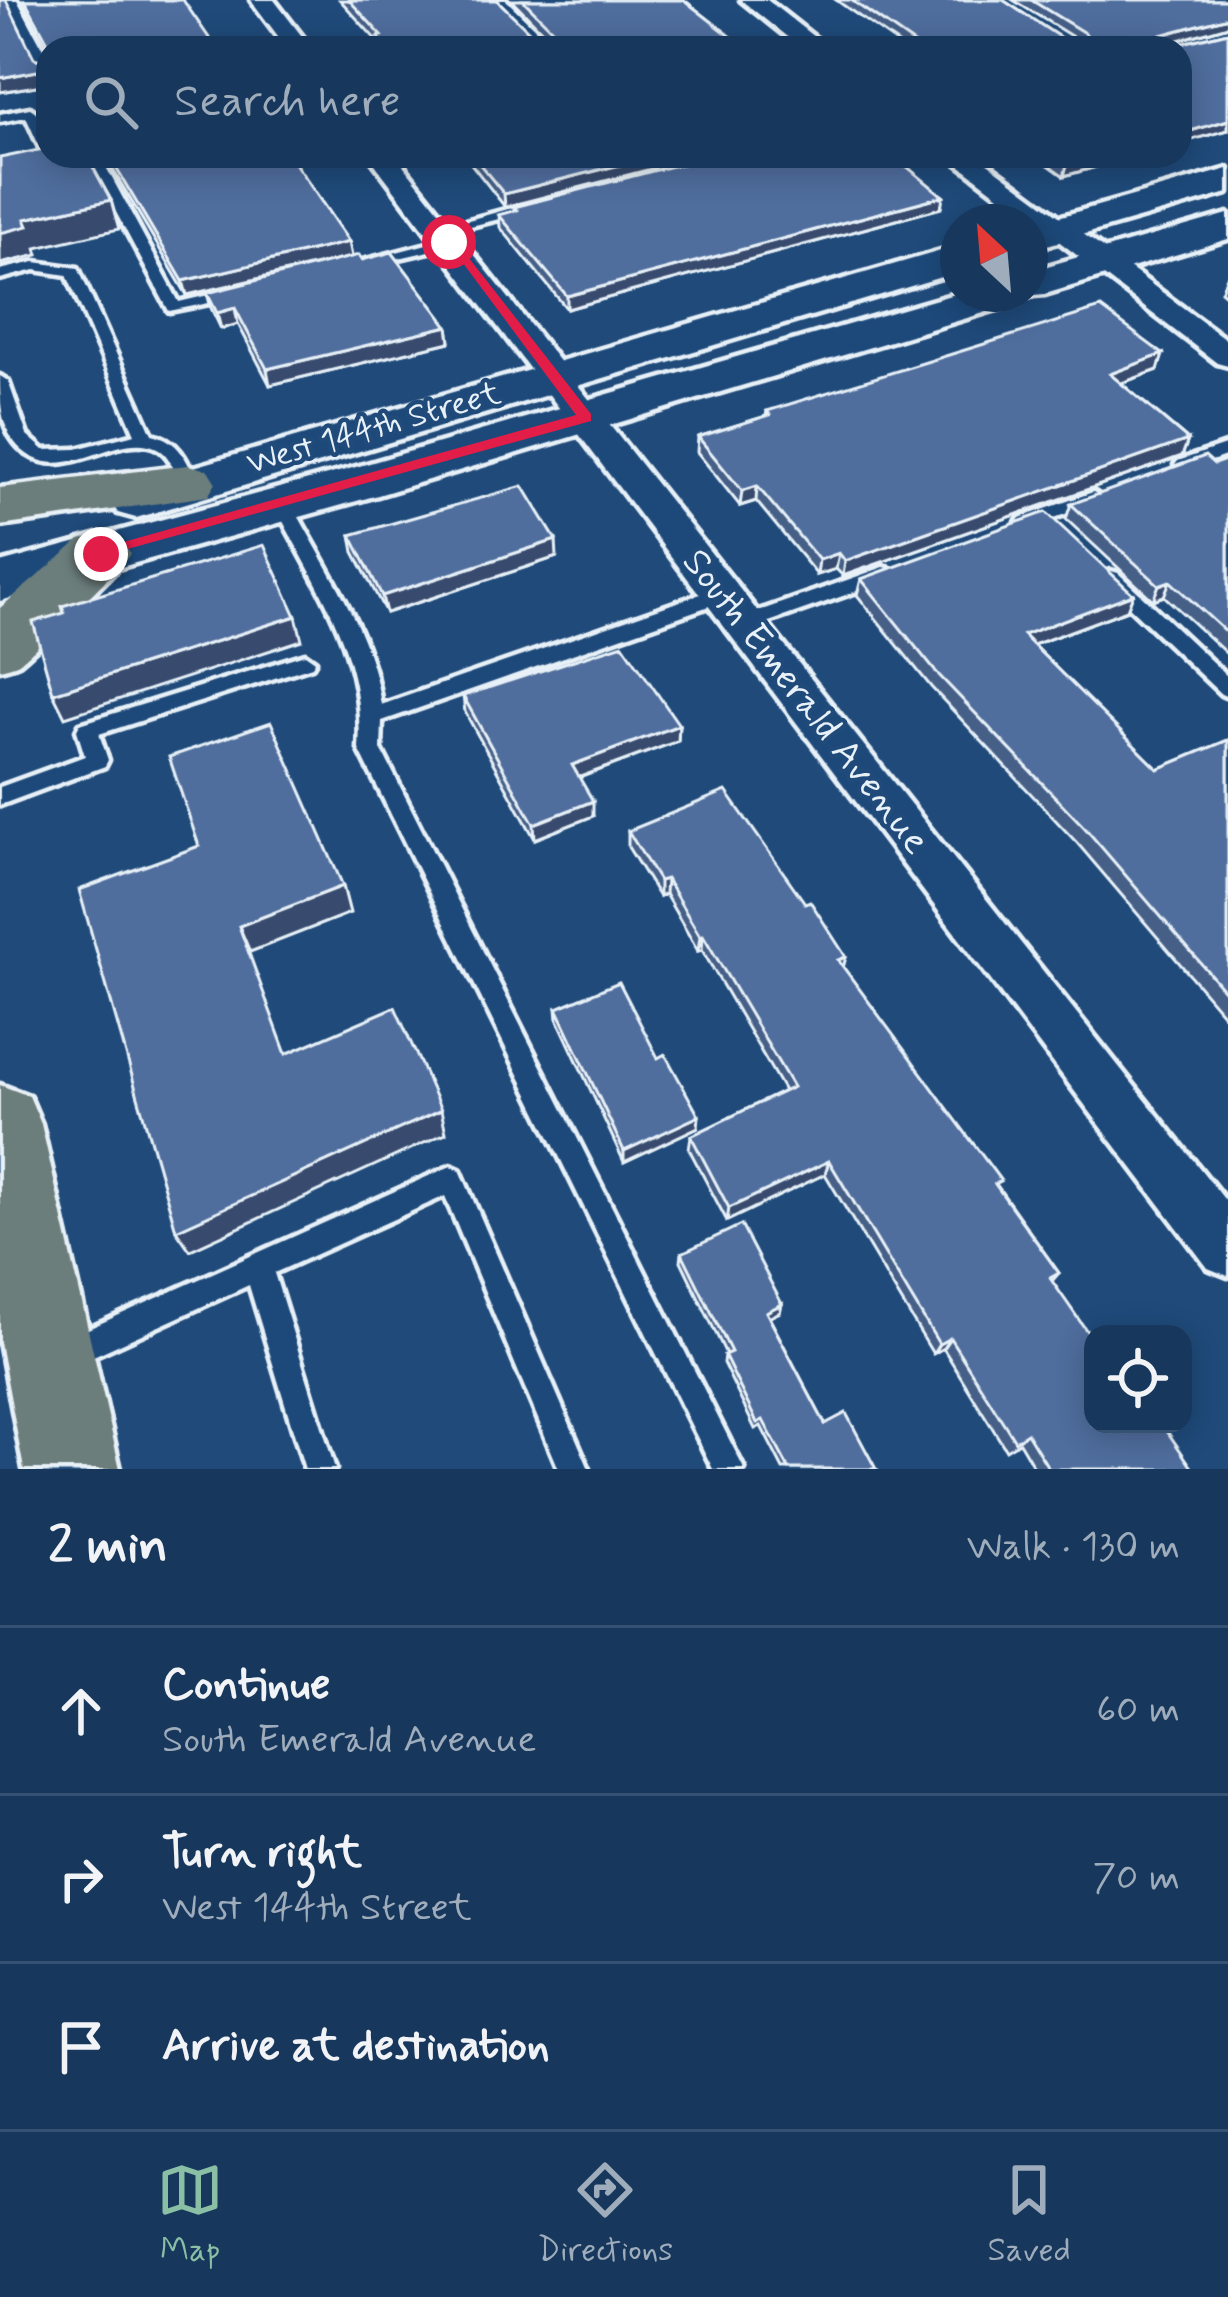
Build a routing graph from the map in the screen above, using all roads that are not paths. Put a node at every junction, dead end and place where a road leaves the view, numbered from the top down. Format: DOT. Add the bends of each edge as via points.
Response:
graph roads {
  1 [pos="11,0"];
  2 [pos="262,0"];
  3 [pos="499,0"];
  4 [pos="752,0"];
  5 [pos="290,36"];
  6 [pos="536,36"];
  7 [pos="800,36"];
  8 [pos="36,47"];
  9 [pos="0,118"];
  10 [pos="36,125"];
  11 [pos="99,168"];
  12 [pos="391,168"];
  13 [pos="672,168"];
  14 [pos="687,168"];
  15 [pos="974,168"];
  16 [pos="675,171"];
  17 [pos="654,176"];
  18 [pos="1228,181"];
  19 [pos="547,203"];
  20 [pos="1013,204"];
  21 [pos="1228,226"];
  22 [pos="1048,233"];
  23 [pos="1048,235"];
  24 [pos="444,236"];
  25 [pos="1104,263"];
  26 [pos="940,264"];
  27 [pos="353,265"];
  28 [pos="0,275"];
  29 [pos="1048,280"];
  30 [pos="241,292"];
  31 [pos="941,312"];
  32 [pos="1228,356"];
  33 [pos="553,376"];
  34 [pos="0,381"];
  35 [pos="586,418"];
  36 [pos="146,437"];
  37 [pos="1228,449"];
  38 [pos="1167,471"];
  39 [pos="188,483"];
  40 [pos="1106,494"];
  41 [pos="283,504"];
  42 [pos="0,507"];
  43 [pos="1045,515"];
  44 [pos="1002,531"];
  45 [pos="1061,531"];
  46 [pos="0,548"];
  47 [pos="101,554"];
  48 [pos="1095,563"];
  49 [pos="894,570"];
  50 [pos="0,582"];
  51 [pos="733,609"];
  52 [pos="0,646"];
  53 [pos="305,661"];
  54 [pos="1228,689"];
  55 [pos="376,715"];
  56 [pos="0,796"];
  57 [pos="0,1124"];
  58 [pos="1228,1248"];
  59 [pos="257,1268"];
  60 [pos="50,1360"];
  61 [pos="72,1469"];
  62 [pos="320,1469"];
  63 [pos="574,1469"];
  64 [pos="729,1469"];
  1 -- 8 [label="lane"];
  2 -- 5 [label="street"];
  3 -- 6 [label="lane"];
  4 -- 7 [label="street"];
  9 -- 10 [label="lane" via="30,112"];
  11 -- 30 [label="lane" via="174,308"];
  12 -- 24 [label="street, South Emerald Avenue"];
  13 -- 16 [label="lane"];
  14 -- 16 [label="lane"];
  15 -- 20 [label="street"];
  16 -- 17 [label="lane"];
  18 -- 22 [label="street"];
  19 -- 24 [label="lane"];
  21 -- 25 [label="street"];
  23 -- 25 [label="street"];
  24 -- 27 [label="lane"];
  24 -- 33 [label="street, South Emerald Avenue"];
  25 -- 29 [label="street"];
  25 -- 32 [label="street"];
  26 -- 33 [label="street, West 144th Street"];
  28 -- 36 [label="lane" via="35,266 73,272"];
  31 -- 35 [label="street, West 144th Street"];
  33 -- 35 [label="street, South Emerald Avenue"];
  33 -- 39 [label="street, West 144th Street"];
  34 -- 36 [label="lane" via="21,440 35,452 59,457"];
  35 -- 41 [label="street, West 144th Street"];
  35 -- 51 [label="street, South Emerald Avenue"];
  36 -- 39 [label="lane" via="172,449"];
  37 -- 38 [label="lane"];
  39 -- 42 [label="main road"];
  39 -- 46 [label="street, West 144th Street"];
  40 -- 43 [label="lane"];
  41 -- 47 [label="street, West 144th Street"];
  41 -- 55 [label="lane" via="364,662"];
  43 -- 44 [label="lane"];
  43 -- 45 [label="lane"];
  47 -- 50 [label="street, West 144th Street"];
  47 -- 52 [label="main road"];
  48 -- 54 [label="lane"];
  49 -- 51 [label="lane"];
  51 -- 55 [label="lane"];
  51 -- 58 [label="street, South Emerald Avenue"];
  53 -- 56 [label="lane" via="87,730 97,760"];
  55 -- 64 [label="lane" via="370,749"];
  57 -- 60 [label="main road"];
  59 -- 60 [label="lane"];
  59 -- 62 [label="lane"];
  59 -- 63 [label="lane" via="451,1179"];
  60 -- 61 [label="main road"];
}
